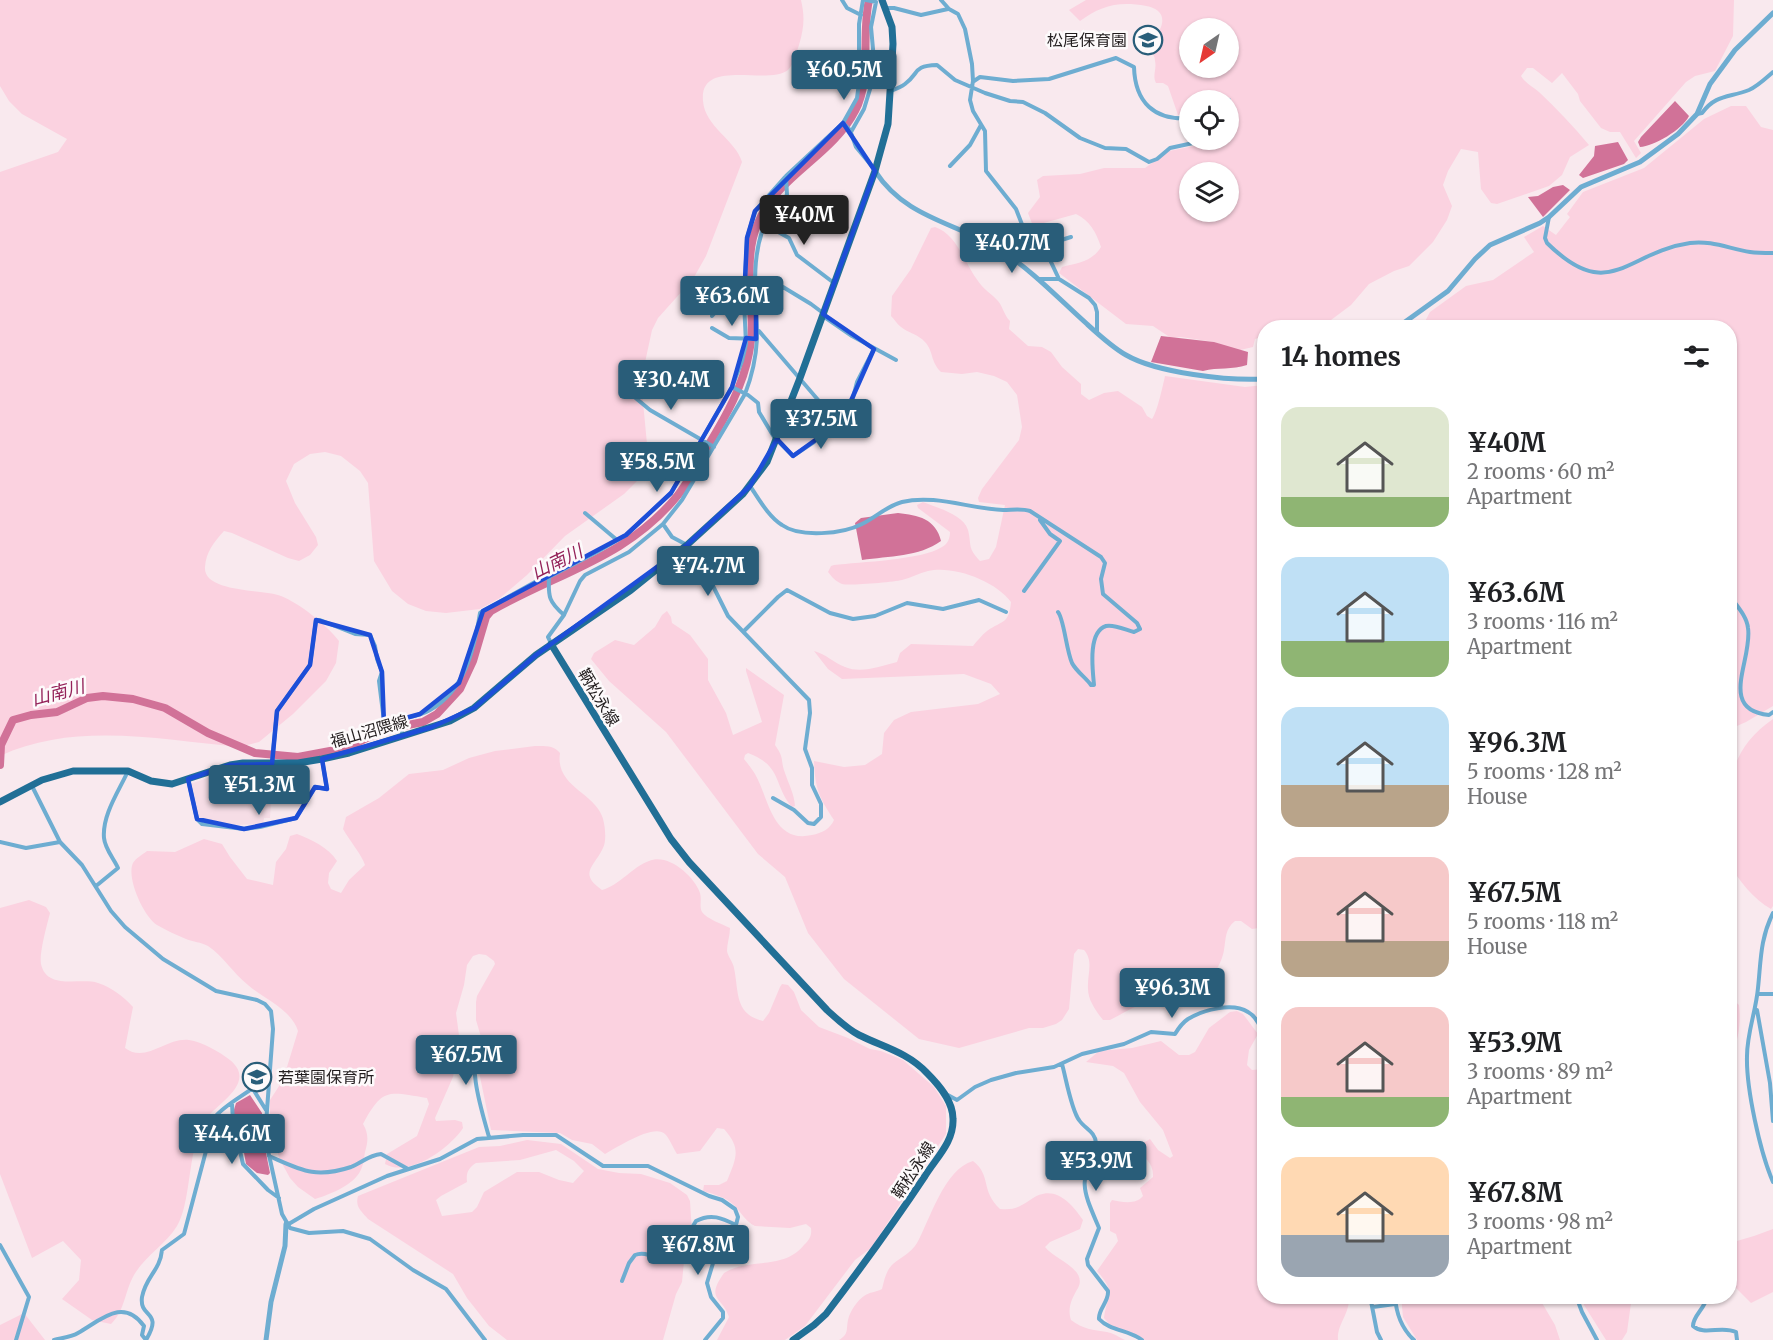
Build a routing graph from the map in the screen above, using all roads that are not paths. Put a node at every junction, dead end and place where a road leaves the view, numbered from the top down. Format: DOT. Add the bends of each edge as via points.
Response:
graph roads {
  1 [pos="842,0"];
  2 [pos="865,0"];
  3 [pos="941,0"];
  4 [pos="878,1"];
  5 [pos="886,8"];
  6 [pos="949,9"];
  7 [pos="1773,14"];
  8 [pos="861,15"];
  9 [pos="1773,72"];
  10 [pos="973,81"];
  11 [pos="972,86"];
  12 [pos="891,92"];
  13 [pos="1697,114"];
  14 [pos="1179,117"];
  15 [pos="843,123"];
  16 [pos="981,125"];
  17 [pos="850,131"];
  18 [pos="1179,146"];
  19 [pos="950,165"];
  20 [pos="875,171"];
  21 [pos="786,177"];
  22 [pos="1550,217"];
  23 [pos="767,220"];
  24 [pos="1071,237"];
  25 [pos="1044,248"];
  26 [pos="1773,253"];
  27 [pos="1037,279"];
  28 [pos="1059,279"];
  29 [pos="834,284"];
  30 [pos="745,302"];
  31 [pos="754,302"];
  32 [pos="823,314"];
  33 [pos="712,316"];
  34 [pos="1408,320"];
  35 [pos="712,328"];
  36 [pos="756,332"];
  37 [pos="1097,332"];
  38 [pos="747,338"];
  39 [pos="755,339"];
  40 [pos="874,349"];
  41 [pos="896,360"];
  42 [pos="800,378"];
  43 [pos="1257,380"];
  44 [pos="733,388"];
  45 [pos="744,393"];
  46 [pos="632,395"];
  47 [pos="837,422"];
  48 [pos="777,439"];
  49 [pos="702,440"];
  50 [pos="713,446"];
  51 [pos="750,486"];
  52 [pos="585,513"];
  53 [pos="1036,515"];
  54 [pos="663,524"];
  55 [pos="617,540"];
  56 [pos="687,545"];
  57 [pos="548,578"];
  58 [pos="1024,591"];
  59 [pos="1737,606"];
  60 [pos="1006,612"];
  61 [pos="1058,612"];
  62 [pos="564,615"];
  63 [pos="744,631"];
  64 [pos="551,644"];
  65 [pos="1773,712"];
  66 [pos="398,721"];
  67 [pos="402,732"];
  68 [pos="322,759"];
  69 [pos="272,762"];
  70 [pos="128,771"];
  71 [pos="188,779"];
  72 [pos="32,786"];
  73 [pos="773,798"];
  74 [pos="0,802"];
  75 [pos="60,842"];
  76 [pos="0,843"];
  77 [pos="96,886"];
  78 [pos="1772,916"];
  79 [pos="1758,994"];
  80 [pos="1773,994"];
  81 [pos="1756,1007"];
  82 [pos="1257,1022"];
  83 [pos="482,1046"];
  84 [pos="1062,1064"];
  85 [pos="269,1078"];
  86 [pos="253,1089"];
  87 [pos="943,1092"];
  88 [pos="232,1104"];
  89 [pos="266,1110"];
  90 [pos="1773,1121"];
  91 [pos="489,1137"];
  92 [pos="269,1156"];
  93 [pos="408,1170"];
  94 [pos="1773,1182"];
  95 [pos="279,1198"];
  96 [pos="286,1224"];
  97 [pos="736,1225"];
  98 [pos="0,1245"];
  99 [pos="622,1281"];
  100 [pos="1372,1304"];
  101 [pos="1395,1304"];
  102 [pos="1579,1304"];
  103 [pos="1705,1304"];
  104 [pos="1373,1307"];
  105 [pos="16,1340"];
  106 [pos="54,1340"];
  107 [pos="146,1340"];
  108 [pos="266,1340"];
  109 [pos="485,1340"];
  110 [pos="705,1340"];
  111 [pos="793,1340"];
  112 [pos="1143,1340"];
  113 [pos="1381,1340"];
  114 [pos="1414,1340"];
  115 [pos="1597,1340"];
  116 [pos="1737,1340"];
  1 -- 8 [label="street"];
  2 -- 4 [label="street"];
  2 -- 8 [label="street"];
  3 -- 6 [label="street"];
  4 -- 5 [label="main road"];
  4 -- 17 [label="street" via="871,27 871,86 864,109"];
  5 -- 6 [label="street" via="921,15"];
  5 -- 12 [label="main road" via="892,27"];
  6 -- 10 [label="street" via="958,14 965,29"];
  7 -- 13 [label="street" via="1745,39 1717,73"];
  8 -- 15 [label="street" via="859,83"];
  9 -- 13 [label="street" via="1751,90 1716,99"];
  10 -- 11 [label="street"];
  10 -- 14 [label="street" via="980,77 1013,81 1049,79 1116,58 1134,67 1139,95 1147,106 1157,113"];
  11 -- 12 [label="street" via="955,80 937,65 927,65 915,70 907,83"];
  11 -- 16 [label="street" via="970,100"];
  11 -- 18 [label="street" via="1023,102 1080,138 1106,148 1126,149 1149,162"];
  12 -- 20 [label="main road" via="886,133"];
  13 -- 22 [label="street" via="1654,154 1581,187"];
  15 -- 17 [label="street"];
  15 -- 21 [label="street"];
  16 -- 19 [label="street" via="970,145"];
  16 -- 25 [label="street" via="985,131 986,171 1016,209 1023,227"];
  17 -- 20 [label="street" via="856,147"];
  20 -- 27 [label="street" via="912,208 998,249"];
  20 -- 29 [label="main road"];
  21 -- 23 [label="street" via="787,195"];
  21 -- 30 [label="street" via="755,211 747,238"];
  22 -- 26 [label="street" via="1547,243 1592,272 1611,272 1690,243"];
  22 -- 34 [label="street" via="1490,245 1448,291"];
  23 -- 29 [label="street" via="789,238 797,255"];
  23 -- 31 [label="street" via="756,264"];
  24 -- 25 [label="street"];
  25 -- 28 [label="street"];
  27 -- 28 [label="street"];
  27 -- 37 [label="street"];
  28 -- 37 [label="street" via="1095,305"];
  29 -- 32 [label="main road"];
  30 -- 31 [label="street"];
  30 -- 33 [label="street" via="727,298"];
  30 -- 38 [label="street"];
  31 -- 32 [label="street" via="783,288"];
  31 -- 36 [label="street"];
  32 -- 40 [label="street"];
  32 -- 42 [label="main road"];
  35 -- 38 [label="street" via="729,338"];
  36 -- 39 [label="street"];
  36 -- 42 [label="street"];
  37 -- 43 [label="street" via="1127,356 1159,368"];
  38 -- 39 [label="street"];
  38 -- 44 [label="street"];
  39 -- 45 [label="street" via="752,378"];
  40 -- 41 [label="street"];
  40 -- 47 [label="street" via="856,382 849,413"];
  42 -- 47 [label="street"];
  42 -- 48 [label="main road"];
  44 -- 45 [label="street"];
  44 -- 49 [label="street"];
  45 -- 48 [label="street" via="758,403 759,412"];
  45 -- 50 [label="street"];
  46 -- 49 [label="street"];
  47 -- 48 [label="street" via="793,456"];
  48 -- 51 [label="main road"];
  49 -- 50 [label="street"];
  49 -- 55 [label="street" via="671,494"];
  50 -- 54 [label="street" via="682,500"];
  51 -- 53 [label="street" via="773,518 797,531 825,533 852,528 888,508 918,499 1003,510 1025,509"];
  51 -- 56 [label="main road"];
  52 -- 55 [label="street"];
  53 -- 58 [label="street" via="1060,541"];
  53 -- 61 [label="street" via="1101,557 1105,563 1100,585 1103,594 1140,629 1102,629 1093,648 1091,685 1074,666"];
  54 -- 56 [label="street" via="672,537"];
  54 -- 62 [label="street" via="629,552 585,574"];
  55 -- 57 [label="street"];
  56 -- 63 [label="street" via="699,558 728,616"];
  56 -- 64 [label="main road" via="631,590"];
  57 -- 62 [label="street" via="551,603"];
  57 -- 66 [label="street" via="483,610 476,643 459,683 429,711"];
  59 -- 65 [label="street" via="1749,629 1742,671 1744,704 1755,714"];
  60 -- 63 [label="street" via="979,600 943,609 907,603 874,616 853,619 830,614 785,590"];
  62 -- 64 [label="street" via="548,637"];
  63 -- 73 [label="street" via="810,705 805,749 821,816 814,824 808,823"];
  64 -- 67 [label="main road, 福山沼隈線" via="474,708 450,721"];
  64 -- 87 [label="main road, 鞆松永線" via="653,812 689,862 844,1026 911,1058"];
  66 -- 67 [label="street"];
  66 -- 69 [label="street" via="384,721 382,672 370,635 355,634 316,620 310,665 277,711"];
  67 -- 68 [label="main road, 福山沼隈線"];
  68 -- 69 [label="main road, 福山沼隈線" via="298,764"];
  68 -- 71 [label="street" via="327,789 315,787 296,818 260,827 202,824 197,819"];
  69 -- 71 [label="main road, 福山沼隈線" via="230,765"];
  70 -- 71 [label="main road, 福山沼隈線" via="162,784"];
  70 -- 72 [label="main road, 福山沼隈線" via="73,771"];
  70 -- 77 [label="street" via="105,825 106,845 118,868"];
  72 -- 74 [label="main road, 福山沼隈線"];
  72 -- 75 [label="street"];
  75 -- 76 [label="street" via="26,849"];
  75 -- 77 [label="street"];
  77 -- 85 [label="street" via="124,927 163,959 216,991 266,1004 273,1019"];
  78 -- 79 [label="street" via="1762,940"];
  79 -- 80 [label="street"];
  79 -- 81 [label="street"];
  81 -- 90 [label="street"];
  81 -- 94 [label="street" via="1748,1037 1748,1074"];
  82 -- 84 [label="street" via="1247,1011 1220,1009 1187,1020 1175,1034 1151,1032"];
  83 -- 91 [label="street" via="476,1053 474,1068"];
  84 -- 87 [label="street" via="992,1080 957,1100"];
  84 -- 112 [label="street" via="1077,1118 1092,1132 1096,1143 1084,1176 1084,1190 1099,1228 1088,1254 1088,1265 1109,1295 1099,1319"];
  85 -- 86 [label="street"];
  85 -- 89 [label="street"];
  86 -- 88 [label="street"];
  86 -- 89 [label="street"];
  87 -- 111 [label="main road, 鞆松永線" via="953,1120 944,1149 826,1314"];
  88 -- 95 [label="street" via="243,1164"];
  88 -- 107 [label="street" via="215,1117 184,1234 162,1250 161,1263 147,1280 143,1307 154,1325"];
  89 -- 92 [label="street"];
  91 -- 93 [label="street"];
  91 -- 97 [label="street" via="556,1135 603,1166 648,1166 722,1200 735,1209"];
  92 -- 93 [label="street" via="297,1170 321,1173 349,1168 381,1154"];
  92 -- 95 [label="street"];
  93 -- 96 [label="street" via="387,1176"];
  95 -- 96 [label="street"];
  96 -- 108 [label="street"];
  96 -- 109 [label="street" via="309,1233 344,1232 370,1239 446,1289"];
  97 -- 99 [label="street" via="711,1216 696,1221 673,1260 668,1262 644,1252 635,1255"];
  97 -- 110 [label="street" via="722,1242 707,1283 724,1315"];
  98 -- 105 [label="street" via="29,1297"];
  100 -- 104 [label="street"];
  101 -- 104 [label="street"];
  101 -- 114 [label="street" via="1403,1328"];
  102 -- 115 [label="street"];
  103 -- 116 [label="street" via="1693,1326 1701,1331 1732,1330"];
  104 -- 113 [label="street"];
  106 -- 107 [label="street" via="76,1334 122,1311 139,1319"];
}
